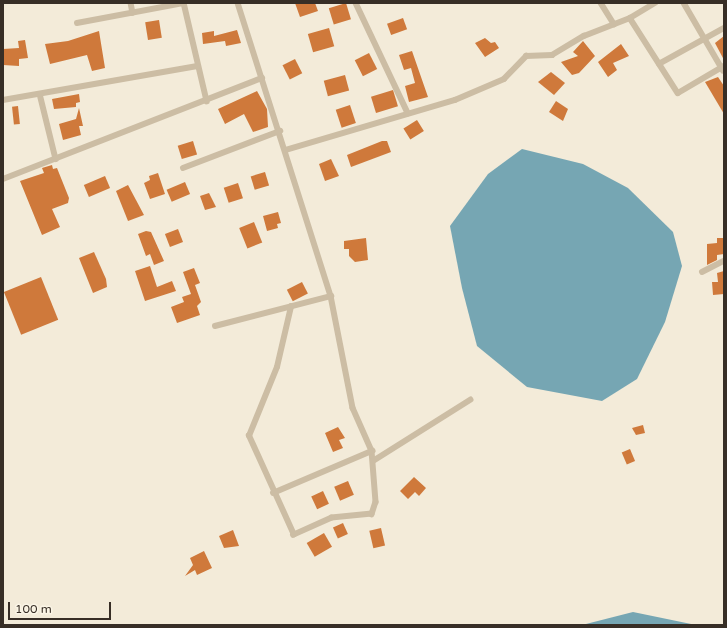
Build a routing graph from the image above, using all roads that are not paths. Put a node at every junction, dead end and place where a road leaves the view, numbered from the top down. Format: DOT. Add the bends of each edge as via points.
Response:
graph roads {
  1 [pos="131,3"];
  2 [pos="184,3"];
  3 [pos="239,3"];
  4 [pos="356,3"];
  5 [pos="601,3"];
  6 [pos="655,3"];
  7 [pos="684,3"];
  8 [pos="133,13"];
  9 [pos="630,18"];
  10 [pos="77,23"];
  11 [pos="614,24"];
  12 [pos="724,28"];
  13 [pos="705,38"];
  14 [pos="659,64"];
  15 [pos="198,66"];
  16 [pos="723,68"];
  17 [pos="262,78"];
  18 [pos="40,94"];
  19 [pos="3,100"];
  20 [pos="207,101"];
  21 [pos="408,113"];
  22 [pos="280,131"];
  23 [pos="286,150"];
  24 [pos="56,159"];
  25 [pos="184,168"];
  26 [pos="3,179"];
  27 [pos="724,261"];
  28 [pos="702,272"];
  29 [pos="331,296"];
  30 [pos="290,307"];
  31 [pos="215,326"];
  32 [pos="470,400"];
  33 [pos="372,451"];
  34 [pos="373,461"];
  35 [pos="273,493"];
  1 -- 8 [label="street"];
  2 -- 8 [label="street"];
  2 -- 15 [label="street"];
  3 -- 17 [label="street"];
  4 -- 21 [label="street"];
  5 -- 11 [label="street"];
  6 -- 9 [label="street"];
  7 -- 13 [label="street"];
  8 -- 10 [label="street"];
  9 -- 11 [label="street"];
  9 -- 14 [label="street"];
  11 -- 21 [label="street" via="584,36 552,55 526,56 504,79 493,85 455,100"];
  12 -- 13 [label="street"];
  13 -- 14 [label="street"];
  13 -- 16 [label="street"];
  14 -- 16 [label="street" via="678,93"];
  15 -- 18 [label="street"];
  15 -- 20 [label="street"];
  17 -- 20 [label="street"];
  17 -- 22 [label="street"];
  18 -- 19 [label="street"];
  18 -- 24 [label="street"];
  20 -- 24 [label="street"];
  21 -- 23 [label="street"];
  22 -- 23 [label="street"];
  22 -- 25 [label="street"];
  23 -- 29 [label="street"];
  24 -- 26 [label="street"];
  27 -- 28 [label="street"];
  29 -- 30 [label="street"];
  29 -- 33 [label="street" via="353,408"];
  30 -- 31 [label="street"];
  30 -- 35 [label="street" via="277,367 249,430 251,443"];
  32 -- 34 [label="street"];
  33 -- 34 [label="street"];
  33 -- 35 [label="street"];
  34 -- 35 [label="street" via="376,502 372,514 366,516 332,518 293,535"];
}
